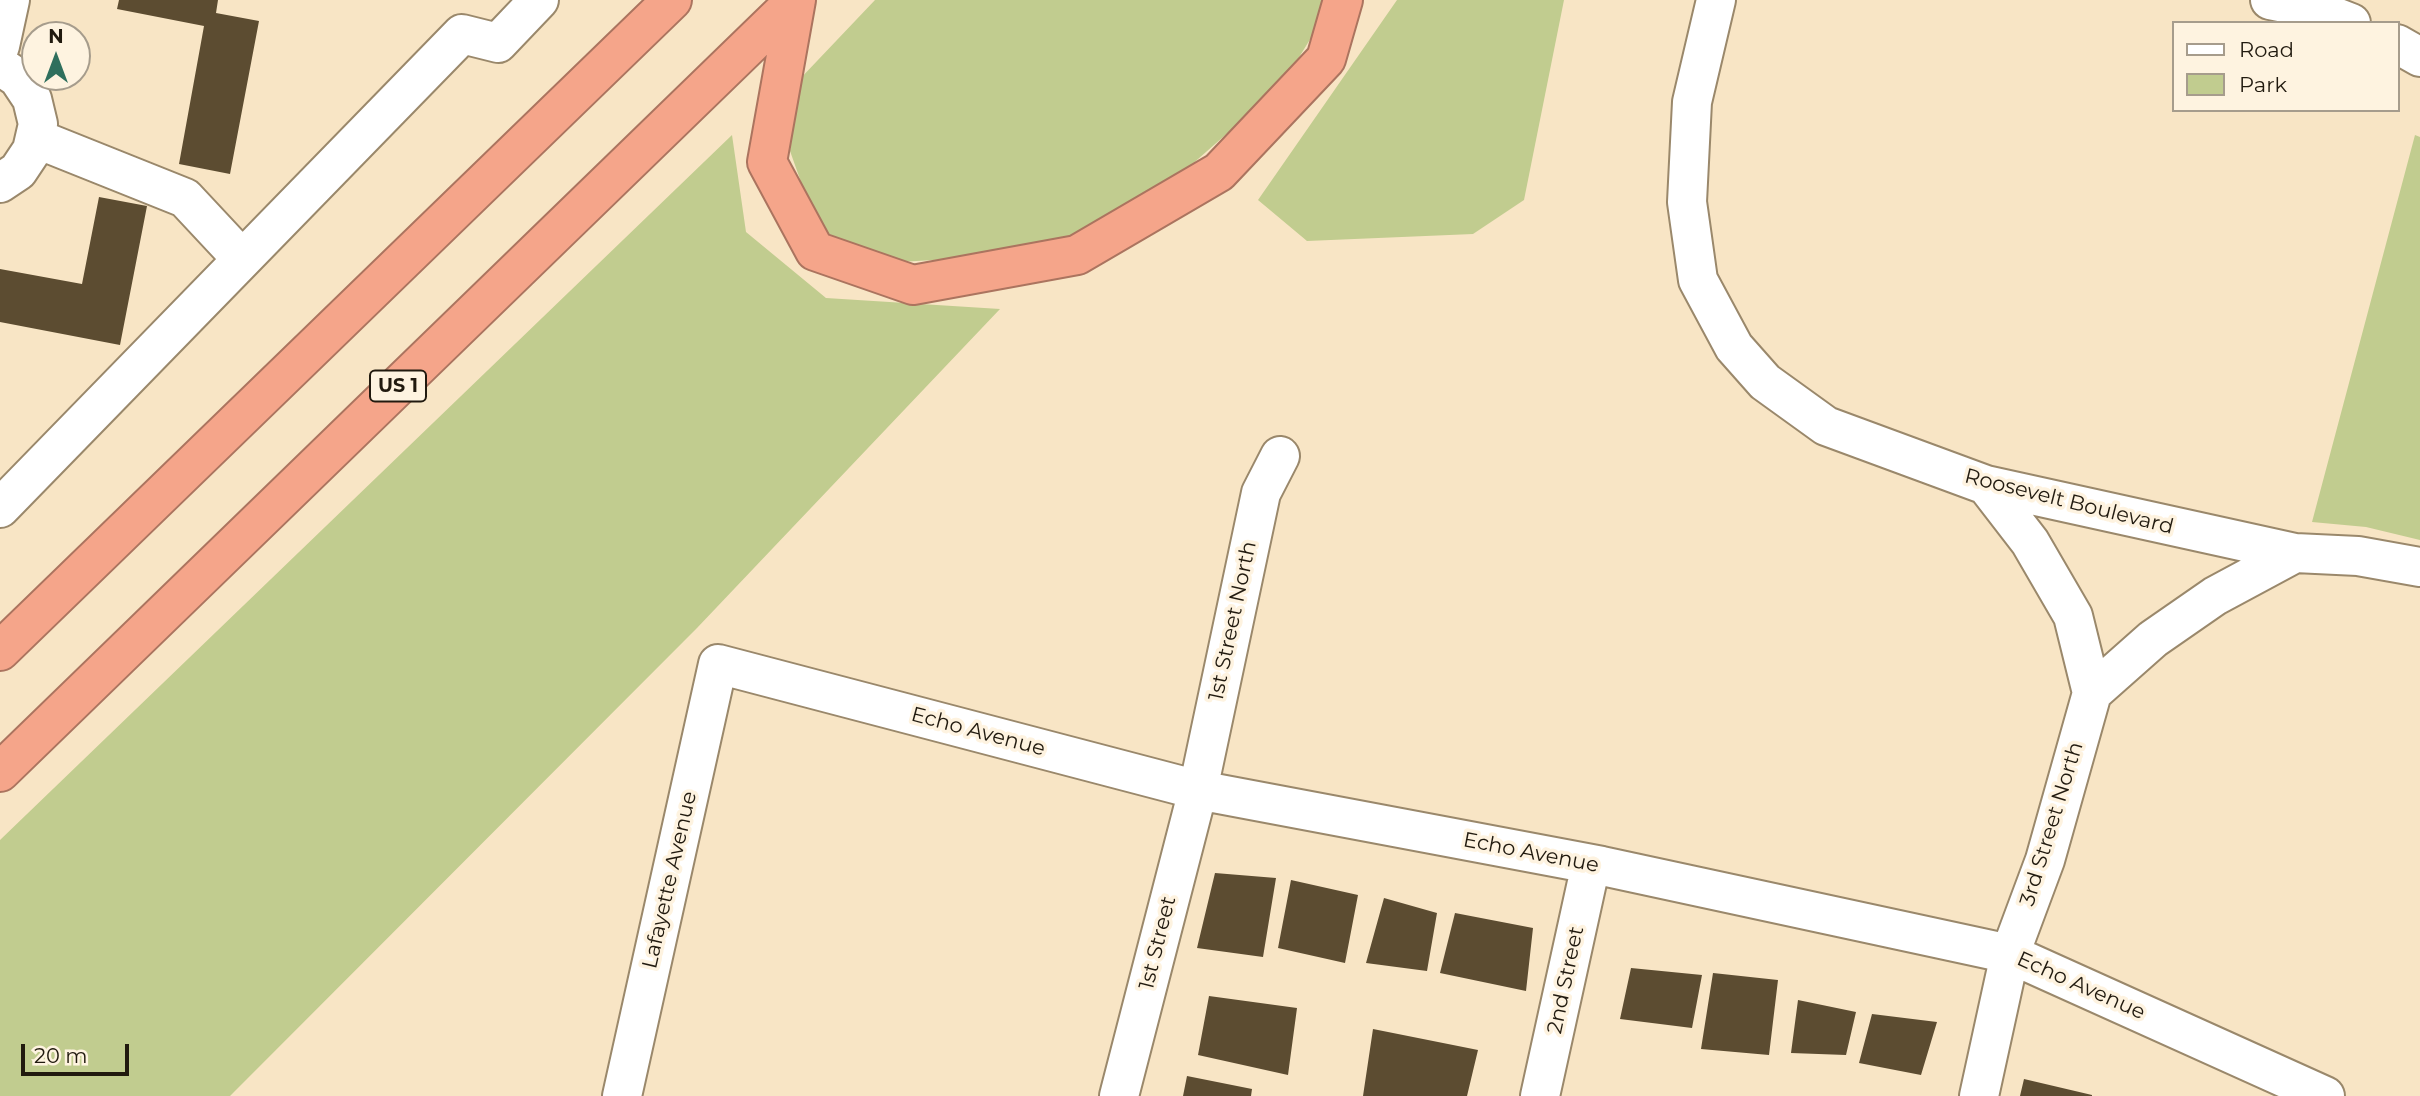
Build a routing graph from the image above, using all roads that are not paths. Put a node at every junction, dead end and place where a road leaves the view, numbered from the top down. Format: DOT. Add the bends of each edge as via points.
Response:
graph roads {
  1 [pos="10,0"];
  2 [pos="539,0"];
  3 [pos="672,0"];
  4 [pos="796,0"];
  5 [pos="1342,0"];
  6 [pos="1716,0"];
  7 [pos="2270,0"];
  8 [pos="2346,21"];
  9 [pos="2399,45"];
  10 [pos="0,46"];
  11 [pos="2420,57"];
  12 [pos="0,66"];
  13 [pos="35,138"];
  14 [pos="0,183"];
  15 [pos="242,259"];
  16 [pos="1280,456"];
  17 [pos="1986,485"];
  18 [pos="0,508"];
  19 [pos="2295,553"];
  20 [pos="2420,567"];
  21 [pos="0,651"];
  22 [pos="718,664"];
  23 [pos="2092,693"];
  24 [pos="0,772"];
  25 [pos="1198,790"];
  26 [pos="1591,864"];
  27 [pos="2010,954"];
  28 [pos="622,1096"];
  29 [pos="1119,1096"];
  30 [pos="1540,1096"];
  31 [pos="1979,1096"];
  32 [pos="2325,1096"];
  1 -- 10 [label="street"];
  2 -- 15 [label="street" via="498,43 462,34"];
  3 -- 21 [label="highway"];
  4 -- 5 [label="highway" via="767,162 815,251 914,285 1077,255 1219,172 1326,59"];
  4 -- 24 [label="highway, US 1"];
  6 -- 17 [label="street, Roosevelt Boulevard" via="1692,102 1687,202 1698,280 1734,347 1765,382 1826,426"];
  7 -- 8 [label="street"];
  9 -- 11 [label="street"];
  12 -- 13 [label="street" via="18,78 33,99"];
  13 -- 14 [label="street" via="33,150 18,172"];
  13 -- 15 [label="street" via="186,198"];
  15 -- 18 [label="street"];
  16 -- 25 [label="street, 1st Street North" via="1261,493"];
  17 -- 19 [label="street, Roosevelt Boulevard"];
  17 -- 23 [label="street, 3rd Street North" via="2030,542 2073,616"];
  19 -- 20 [label="street, Roosevelt Boulevard" via="2358,556"];
  19 -- 23 [label="street" via="2215,596 2153,639"];
  22 -- 25 [label="street, Echo Avenue"];
  22 -- 28 [label="street, Lafayette Avenue"];
  23 -- 27 [label="street, 3rd Street North" via="2045,860"];
  25 -- 26 [label="street, Echo Avenue"];
  25 -- 29 [label="street, 1st Street"];
  26 -- 27 [label="street, Echo Avenue"];
  26 -- 30 [label="street, 2nd Street"];
  27 -- 31 [label="street, 3rd Street North"];
  27 -- 32 [label="street, Echo Avenue"];
}
